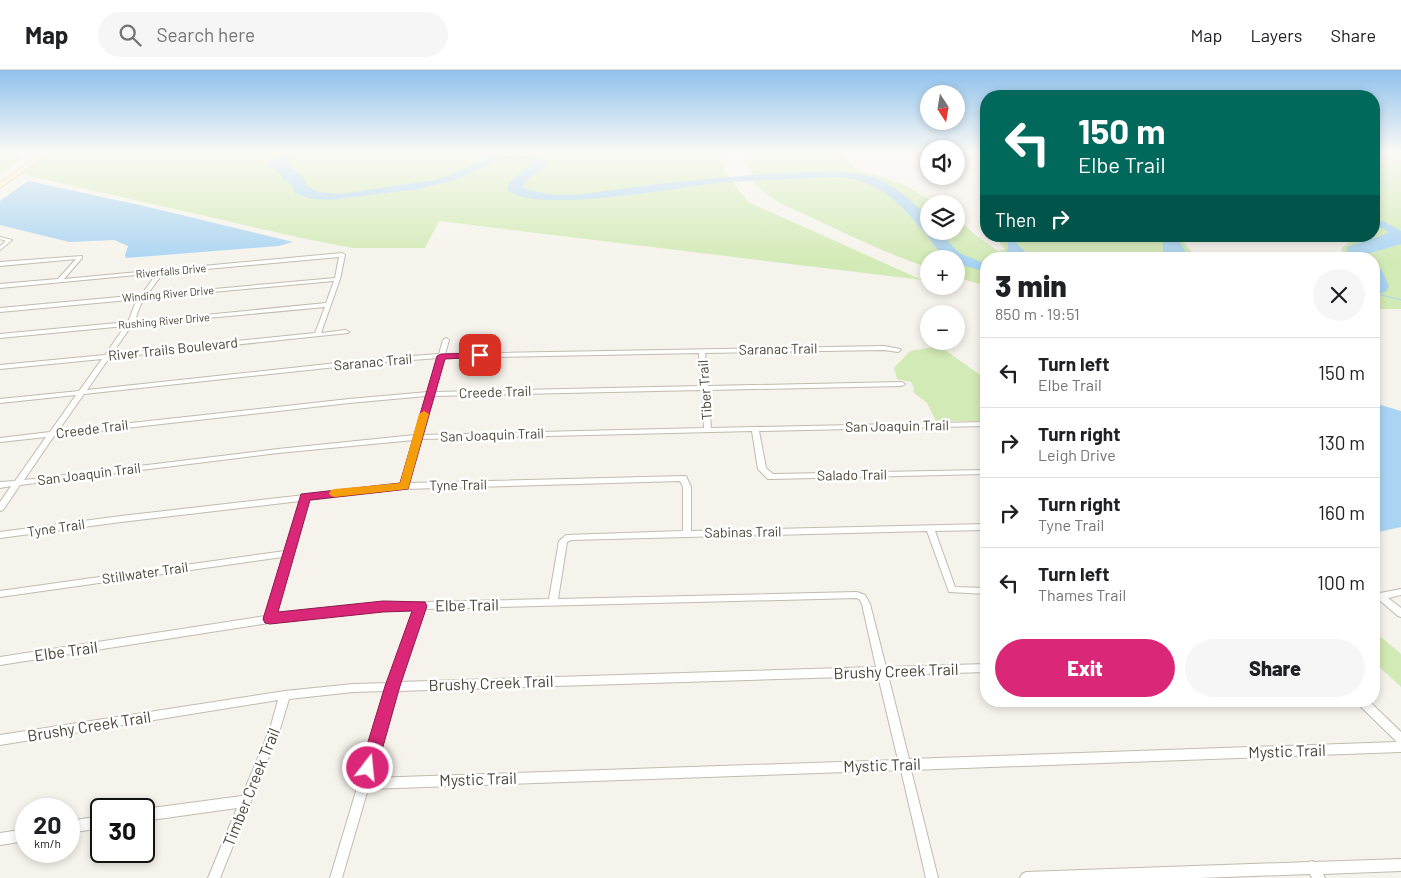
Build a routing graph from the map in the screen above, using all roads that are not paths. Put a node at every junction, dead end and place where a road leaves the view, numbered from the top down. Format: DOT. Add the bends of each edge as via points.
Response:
graph roads {
  1 [pos="0,238"];
  2 [pos="0,248"];
  3 [pos="0,264"];
  4 [pos="161,272"];
  5 [pos="337,279"];
  6 [pos="60,280"];
  7 [pos="0,286"];
  8 [pos="142,297"];
  9 [pos="327,305"];
  10 [pos="0,310"];
  11 [pos="130,324"];
  12 [pos="346,332"];
  13 [pos="318,334"];
  14 [pos="0,336"];
  15 [pos="446,340"];
  16 [pos="898,350"];
  17 [pos="702,351"];
  18 [pos="107,356"];
  19 [pos="441,356"];
  20 [pos="0,366"];
  21 [pos="902,384"];
  22 [pos="705,388"];
  23 [pos="81,392"];
  24 [pos="430,394"];
  25 [pos="0,401"];
  26 [pos="980,424"];
  27 [pos="755,429"];
  28 [pos="708,430"];
  29 [pos="52,434"];
  30 [pos="418,437"];
  31 [pos="0,440"];
  32 [pos="980,472"];
  33 [pos="18,483"];
  34 [pos="0,485"];
  35 [pos="404,486"];
  36 [pos="306,497"];
  37 [pos="0,508"];
  38 [pos="980,527"];
  39 [pos="930,529"];
  40 [pos="687,533"];
  41 [pos="0,535"];
  42 [pos="290,553"];
  43 [pos="980,592"];
  44 [pos="1401,592"];
  45 [pos="0,594"];
  46 [pos="553,603"];
  47 [pos="421,606"];
  48 [pos="1401,613"];
  49 [pos="270,619"];
  50 [pos="0,661"];
  51 [pos="980,668"];
  52 [pos="882,671"];
  53 [pos="392,686"];
  54 [pos="286,695"];
  55 [pos="1368,707"];
  56 [pos="0,740"];
  57 [pos="1401,740"];
  58 [pos="1401,747"];
  59 [pos="904,764"];
  60 [pos="364,784"];
  61 [pos="246,800"];
  62 [pos="155,813"];
  63 [pos="15,837"];
  64 [pos="0,839"];
  65 [pos="1401,865"];
  66 [pos="1315,873"];
  67 [pos="1189,875"];
  68 [pos="214,878"];
  69 [pos="336,878"];
  70 [pos="932,878"];
  71 [pos="1026,878"];
  72 [pos="1056,878"];
  1 -- 2 [label="street" via="10,240"];
  3 -- 6 [label="street" via="80,257"];
  4 -- 5 [label="street, Riverfalls Drive" via="342,255"];
  4 -- 6 [label="street, Riverfalls Drive"];
  4 -- 8 [label="street"];
  5 -- 8 [label="street, Winding River Drive"];
  5 -- 9 [label="street"];
  6 -- 7 [label="street, Riverfalls Drive"];
  8 -- 10 [label="street, Winding River Drive"];
  8 -- 11 [label="street"];
  9 -- 11 [label="street, Rushing River Drive"];
  9 -- 13 [label="street"];
  11 -- 14 [label="street, Rushing River Drive"];
  11 -- 18 [label="street"];
  12 -- 13 [label="street, River Trails Boulevard"];
  13 -- 18 [label="street, River Trails Boulevard"];
  15 -- 19 [label="street"];
  16 -- 17 [label="street, Saranac Trail"];
  17 -- 19 [label="street, Saranac Trail"];
  17 -- 22 [label="street, Tiber Trail"];
  18 -- 20 [label="street, River Trails Boulevard"];
  18 -- 23 [label="street"];
  19 -- 23 [label="street, Saranac Trail"];
  19 -- 24 [label="street"];
  21 -- 22 [label="street, Creede Trail"];
  22 -- 24 [label="street, Creede Trail"];
  22 -- 28 [label="street, Tiber Trail"];
  23 -- 25 [label="street, Saranac Trail"];
  23 -- 29 [label="street"];
  24 -- 29 [label="street, Creede Trail"];
  24 -- 30 [label="street"];
  26 -- 27 [label="street, San Joaquin Trail"];
  27 -- 28 [label="street, San Joaquin Trail"];
  27 -- 32 [label="street, Salado Trail" via="762,469 770,477"];
  28 -- 30 [label="street, San Joaquin Trail"];
  29 -- 31 [label="street, Creede Trail"];
  29 -- 33 [label="street"];
  30 -- 33 [label="street, San Joaquin Trail"];
  30 -- 35 [label="street"];
  33 -- 34 [label="street, San Joaquin Trail"];
  33 -- 37 [label="street"];
  35 -- 36 [label="street, Tyne Trail"];
  35 -- 40 [label="street, Tyne Trail" via="683,478 687,487"];
  36 -- 41 [label="street, Tyne Trail"];
  36 -- 42 [label="street"];
  38 -- 39 [label="street, Sabinas Trail"];
  39 -- 40 [label="street, Sabinas Trail"];
  39 -- 43 [label="street" via="952,590"];
  40 -- 46 [label="street, Sabinas Trail" via="569,537 563,541"];
  42 -- 45 [label="street, Stillwater Trail"];
  42 -- 49 [label="street"];
  44 -- 48 [label="street" via="1380,596"];
  46 -- 47 [label="street, Elbe Trail"];
  46 -- 52 [label="street, Elbe Trail" via="858,594 866,604"];
  47 -- 49 [label="street, Elbe Trail" via="383,606"];
  47 -- 53 [label="street"];
  49 -- 50 [label="street, Elbe Trail"];
  51 -- 52 [label="street, Brushy Creek Trail"];
  52 -- 53 [label="street, Brushy Creek Trail"];
  52 -- 59 [label="street"];
  53 -- 54 [label="street, Brushy Creek Trail"];
  53 -- 60 [label="street"];
  54 -- 56 [label="street, Brushy Creek Trail"];
  54 -- 61 [label="street, Timber Creek Trail"];
  55 -- 57 [label="street"];
  58 -- 59 [label="street, Mystic Trail"];
  59 -- 60 [label="street, Mystic Trail"];
  59 -- 70 [label="street"];
  60 -- 69 [label="street"];
  61 -- 62 [label="street"];
  61 -- 68 [label="street, Timber Creek Trail"];
  63 -- 64 [label="street"];
  65 -- 66 [label="street"];
  66 -- 67 [label="street"];
  67 -- 72 [label="street"];
  71 -- 72 [label="street"];
}
